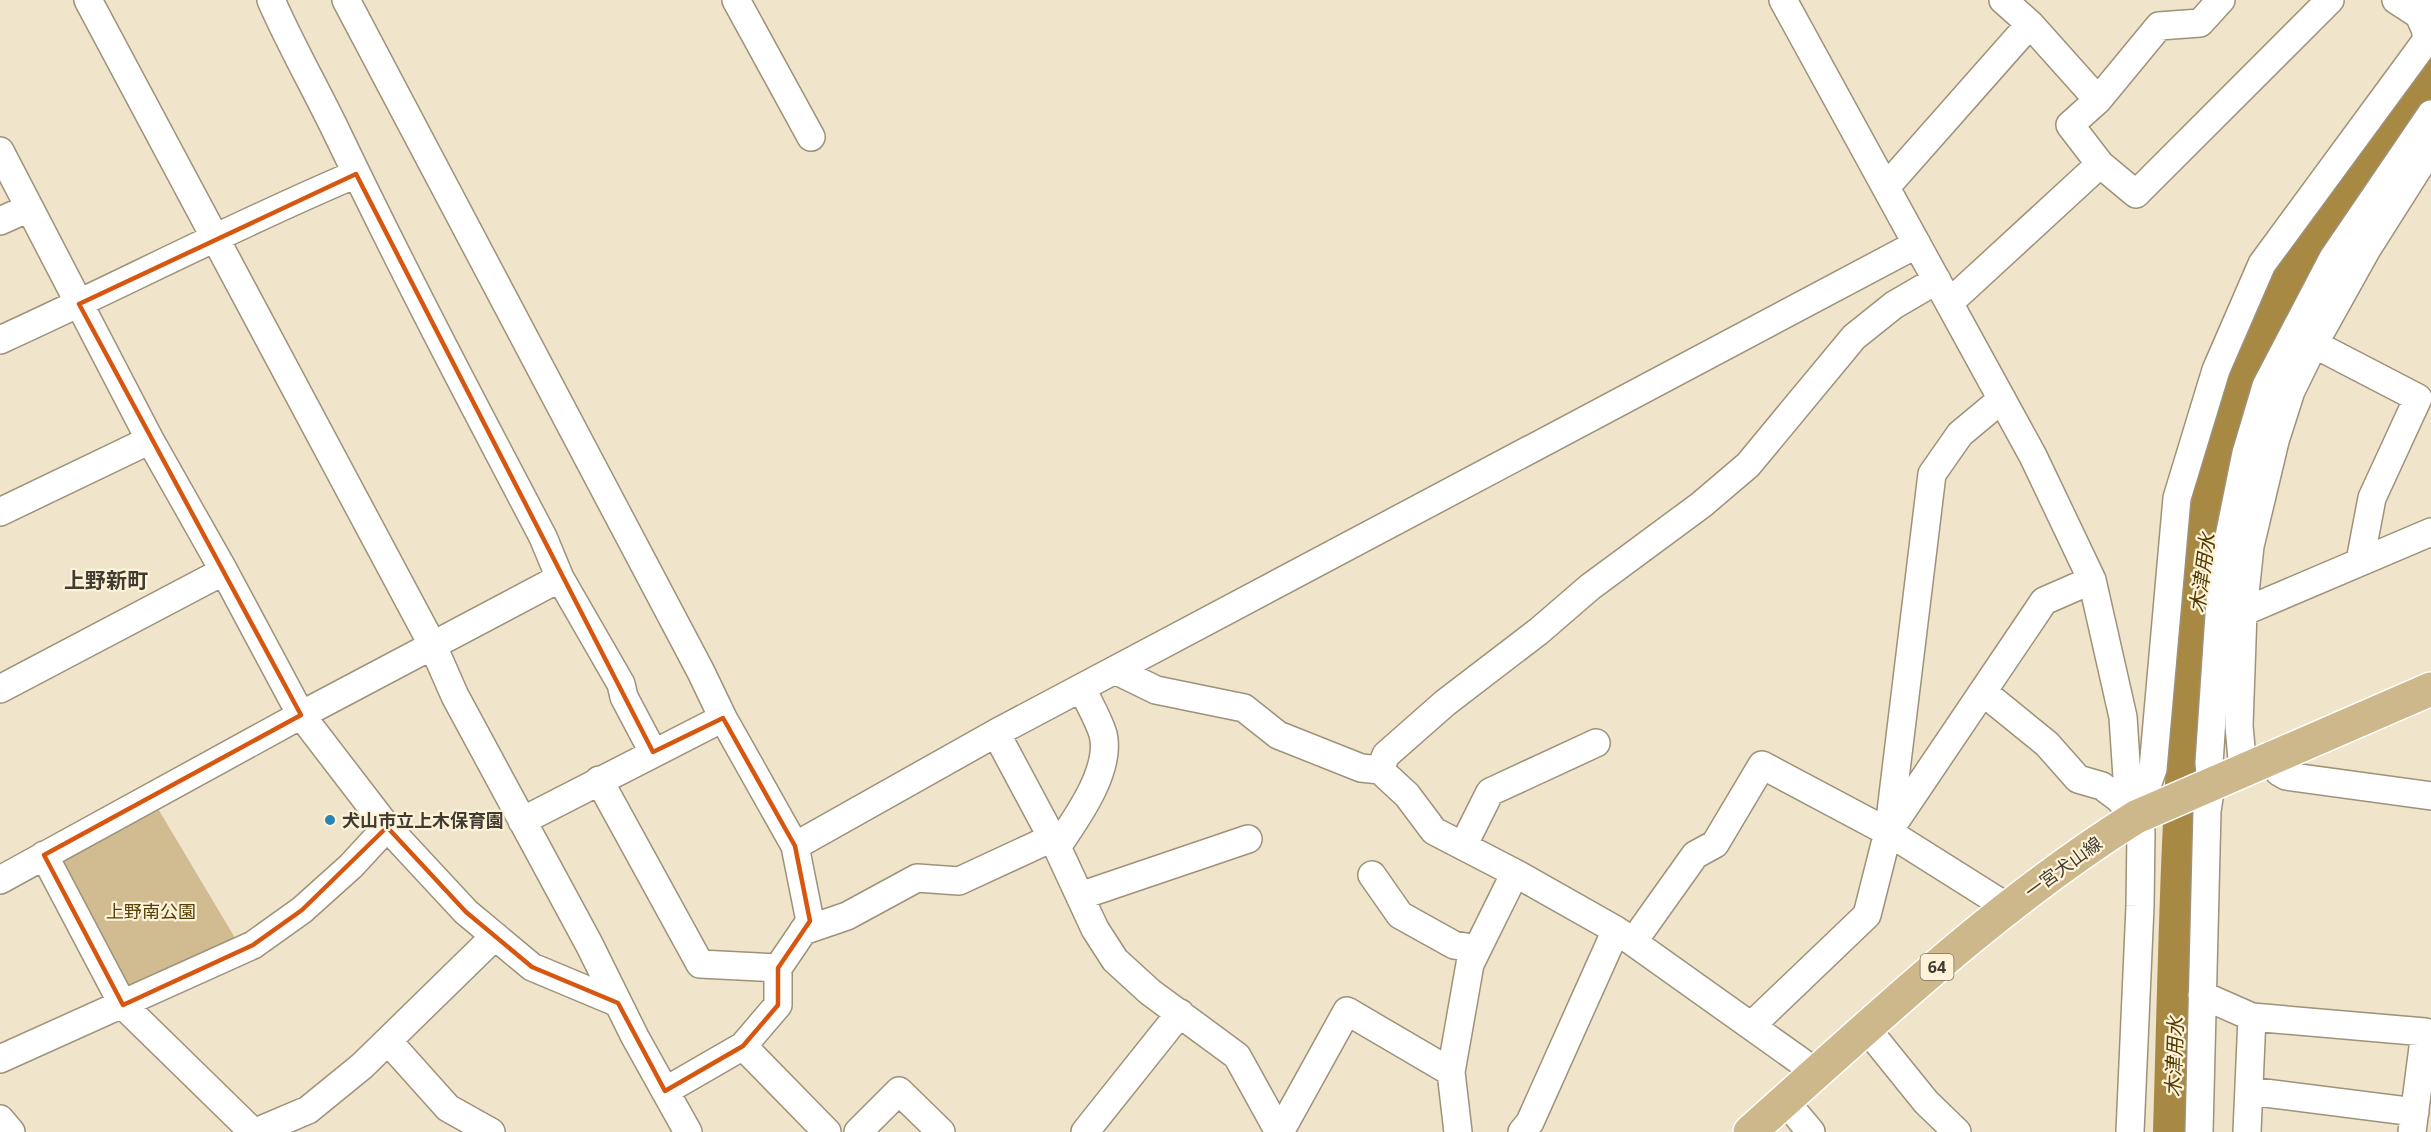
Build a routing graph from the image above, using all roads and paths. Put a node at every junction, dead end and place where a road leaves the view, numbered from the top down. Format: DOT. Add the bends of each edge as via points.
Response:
graph roads {
  1 [pos="88,0"];
  2 [pos="271,0"];
  3 [pos="346,0"];
  4 [pos="736,0"];
  5 [pos="1783,0"];
  6 [pos="2003,0"];
  7 [pos="2221,0"];
  8 [pos="2330,0"];
  9 [pos="2396,0"];
  10 [pos="2425,9"];
  11 [pos="2030,24"];
  12 [pos="2098,100"];
  13 [pos="2431,114"];
  14 [pos="811,137"];
  15 [pos="2431,148"];
  16 [pos="0,151"];
  17 [pos="2100,164"];
  18 [pos="356,174"];
  19 [pos="1886,187"];
  20 [pos="29,208"];
  21 [pos="0,221"];
  22 [pos="216,236"];
  23 [pos="1917,244"];
  24 [pos="1943,291"];
  25 [pos="79,304"];
  26 [pos="0,340"];
  27 [pos="2314,344"];
  28 [pos="2002,399"];
  29 [pos="150,440"];
  30 [pos="0,512"];
  31 [pos="2431,532"];
  32 [pos="2360,561"];
  33 [pos="224,571"];
  34 [pos="560,578"];
  35 [pos="2092,580"];
  36 [pos="2243,612"];
  37 [pos="433,646"];
  38 [pos="1115,670"];
  39 [pos="1082,688"];
  40 [pos="0,689"];
  41 [pos="2431,689"];
  42 [pos="1983,692"];
  43 [pos="301,715"];
  44 [pos="723,718"];
  45 [pos="996,733"];
  46 [pos="1596,743"];
  47 [pos="653,752"];
  48 [pos="2272,757"];
  49 [pos="1380,770"];
  50 [pos="2242,770"];
  51 [pos="599,780"];
  52 [pos="2211,784"];
  53 [pos="2431,796"];
  54 [pos="2136,817"];
  55 [pos="522,821"];
  56 [pos="387,826"];
  57 [pos="1888,832"];
  58 [pos="1248,839"];
  59 [pos="1054,842"];
  60 [pos="795,846"];
  61 [pos="1463,846"];
  62 [pos="44,855"];
  63 [pos="1515,873"];
  64 [pos="1372,875"];
  65 [pos="0,880"];
  66 [pos="1080,896"];
  67 [pos="2007,907"];
  68 [pos="803,931"];
  69 [pos="495,936"];
  70 [pos="1625,936"];
  71 [pos="1477,949"];
  72 [pos="778,968"];
  73 [pos="2202,995"];
  74 [pos="618,1003"];
  75 [pos="123,1005"];
  76 [pos="1180,1013"];
  77 [pos="2252,1017"];
  78 [pos="1751,1026"];
  79 [pos="1867,1029"];
  80 [pos="388,1041"];
  81 [pos="743,1046"];
  82 [pos="0,1059"];
  83 [pos="1451,1072"];
  84 [pos="1817,1073"];
  85 [pos="665,1091"];
  86 [pos="2248,1091"];
  87 [pos="1785,1101"];
  88 [pos="0,1119"];
  89 [pos="2413,1122"];
  90 [pos="11,1132"];
  91 [pos="255,1132"];
  92 [pos="491,1132"];
  93 [pos="688,1132"];
  94 [pos="827,1132"];
  95 [pos="858,1132"];
  96 [pos="941,1132"];
  97 [pos="1085,1132"];
  98 [pos="1280,1132"];
  99 [pos="1458,1132"];
  100 [pos="1522,1132"];
  101 [pos="1750,1132"];
  102 [pos="1811,1132"];
  103 [pos="1958,1132"];
  104 [pos="2130,1132"];
  105 [pos="2199,1132"];
  106 [pos="2247,1132"];
  1 -- 22 [label="street"];
  2 -- 18 [label="street"];
  3 -- 44 [label="street"];
  4 -- 14 [label="street"];
  5 -- 19 [label="street"];
  6 -- 11 [label="street"];
  7 -- 12 [label="street" via="2200,22 2158,26"];
  8 -- 17 [label="street" via="2136,194"];
  9 -- 10 [label="street"];
  10 -- 54 [label="street" via="2426,40 2262,264 2216,370 2177,498 2153,769"];
  11 -- 12 [label="street"];
  11 -- 19 [label="street"];
  12 -- 17 [label="street" via="2070,125"];
  13 -- 52 [label="street" via="2333,258 2266,386 2246,453 2222,571 2209,763"];
  15 -- 27 [label="street" via="2367,249"];
  16 -- 20 [label="street"];
  17 -- 24 [label="street"];
  18 -- 22 [label="street"];
  18 -- 34 [label="street" via="543,537"];
  19 -- 23 [label="street"];
  20 -- 21 [label="street"];
  20 -- 25 [label="street"];
  22 -- 25 [label="street"];
  22 -- 37 [label="street"];
  23 -- 24 [label="street"];
  23 -- 38 [label="street"];
  24 -- 28 [label="street"];
  24 -- 49 [label="street" via="1894,305 1854,337 1748,465 1445,703 1386,754"];
  25 -- 26 [label="street"];
  25 -- 29 [label="street"];
  27 -- 32 [label="street" via="2418,398 2372,498"];
  27 -- 36 [label="street" via="2291,391 2275,441 2250,546"];
  28 -- 35 [label="street"];
  28 -- 57 [label="street" via="1960,434 1932,474"];
  29 -- 30 [label="street"];
  29 -- 33 [label="street"];
  31 -- 32 [label="street"];
  32 -- 36 [label="street"];
  33 -- 40 [label="street"];
  33 -- 43 [label="street"];
  34 -- 37 [label="street"];
  34 -- 47 [label="street" via="621,684"];
  35 -- 42 [label="street" via="2044,601"];
  35 -- 54 [label="street" via="2123,717 2127,777"];
  36 -- 50 [label="street" via="2239,726"];
  37 -- 43 [label="street"];
  37 -- 55 [label="street" via="455,696"];
  38 -- 39 [label="street"];
  38 -- 49 [label="street" via="1156,690 1244,708 1278,735 1361,768"];
  39 -- 45 [label="street"];
  39 -- 59 [label="street" via="1103,734 1104,748 1084,810"];
  41 -- 48 [label="main road, 一宮犬山線 / 64"];
  42 -- 54 [label="street" via="2046,744 2078,778 2102,786"];
  42 -- 57 [label="street"];
  43 -- 56 [label="street"];
  43 -- 62 [label="street"];
  44 -- 47 [label="street"];
  44 -- 60 [label="street"];
  45 -- 59 [label="street"];
  45 -- 60 [label="street"];
  46 -- 61 [label="street" via="1490,792"];
  47 -- 51 [label="street"];
  48 -- 50 [label="main road, 一宮犬山線 / 64"];
  48 -- 53 [label="street" via="2279,772 2286,776"];
  49 -- 61 [label="street" via="1407,795 1434,831"];
  50 -- 52 [label="main road, 一宮犬山線 / 64"];
  51 -- 55 [label="street"];
  51 -- 72 [label="street" via="700,964"];
  52 -- 54 [label="main road, 一宮犬山線 / 64"];
  52 -- 73 [label="street"];
  54 -- 67 [label="main road, 一宮犬山線 / 64"];
  54 -- 104 [label="street" via="2142,844"];
  55 -- 74 [label="street"];
  56 -- 69 [label="street" via="466,912"];
  56 -- 75 [label="street" via="351,866 302,910 254,945"];
  57 -- 67 [label="street"];
  57 -- 70 [label="street" via="1762,765 1715,844 1695,855"];
  57 -- 78 [label="street" via="1867,915"];
  58 -- 66 [label="street"];
  59 -- 66 [label="street"];
  59 -- 68 [label="street" via="959,881 917,878 847,916"];
  60 -- 68 [label="street" via="810,921"];
  61 -- 63 [label="street"];
  62 -- 65 [label="street"];
  62 -- 75 [label="street"];
  63 -- 70 [label="street"];
  63 -- 71 [label="street"];
  64 -- 71 [label="street" via="1400,915 1454,945"];
  66 -- 76 [label="street" via="1115,960"];
  67 -- 79 [label="main road, 一宮犬山線 / 64"];
  68 -- 72 [label="street"];
  69 -- 74 [label="street" via="532,967"];
  69 -- 80 [label="street"];
  70 -- 78 [label="street"];
  70 -- 100 [label="street"];
  71 -- 83 [label="street" via="1470,964"];
  72 -- 81 [label="street" via="778,1005"];
  73 -- 77 [label="street"];
  73 -- 105 [label="street"];
  74 -- 85 [label="street"];
  75 -- 82 [label="street"];
  75 -- 91 [label="street"];
  76 -- 97 [label="street"];
  76 -- 98 [label="street" via="1237,1056"];
  77 -- 86 [label="street"];
  77 -- 89 [label="street" via="2425,1032"];
  78 -- 84 [label="street"];
  79 -- 84 [label="main road, 一宮犬山線 / 64"];
  79 -- 103 [label="street" via="1926,1102"];
  80 -- 91 [label="street" via="308,1110"];
  80 -- 92 [label="street" via="448,1108"];
  81 -- 85 [label="street"];
  81 -- 94 [label="street"];
  83 -- 98 [label="street" via="1347,1011"];
  83 -- 99 [label="street"];
  84 -- 87 [label="main road, 一宮犬山線 / 64"];
  85 -- 93 [label="street"];
  86 -- 89 [label="street"];
  86 -- 106 [label="street"];
  87 -- 101 [label="main road, 一宮犬山線 / 64"];
  87 -- 102 [label="street"];
  88 -- 90 [label="street"];
  95 -- 96 [label="street" via="899,1091"];
}
